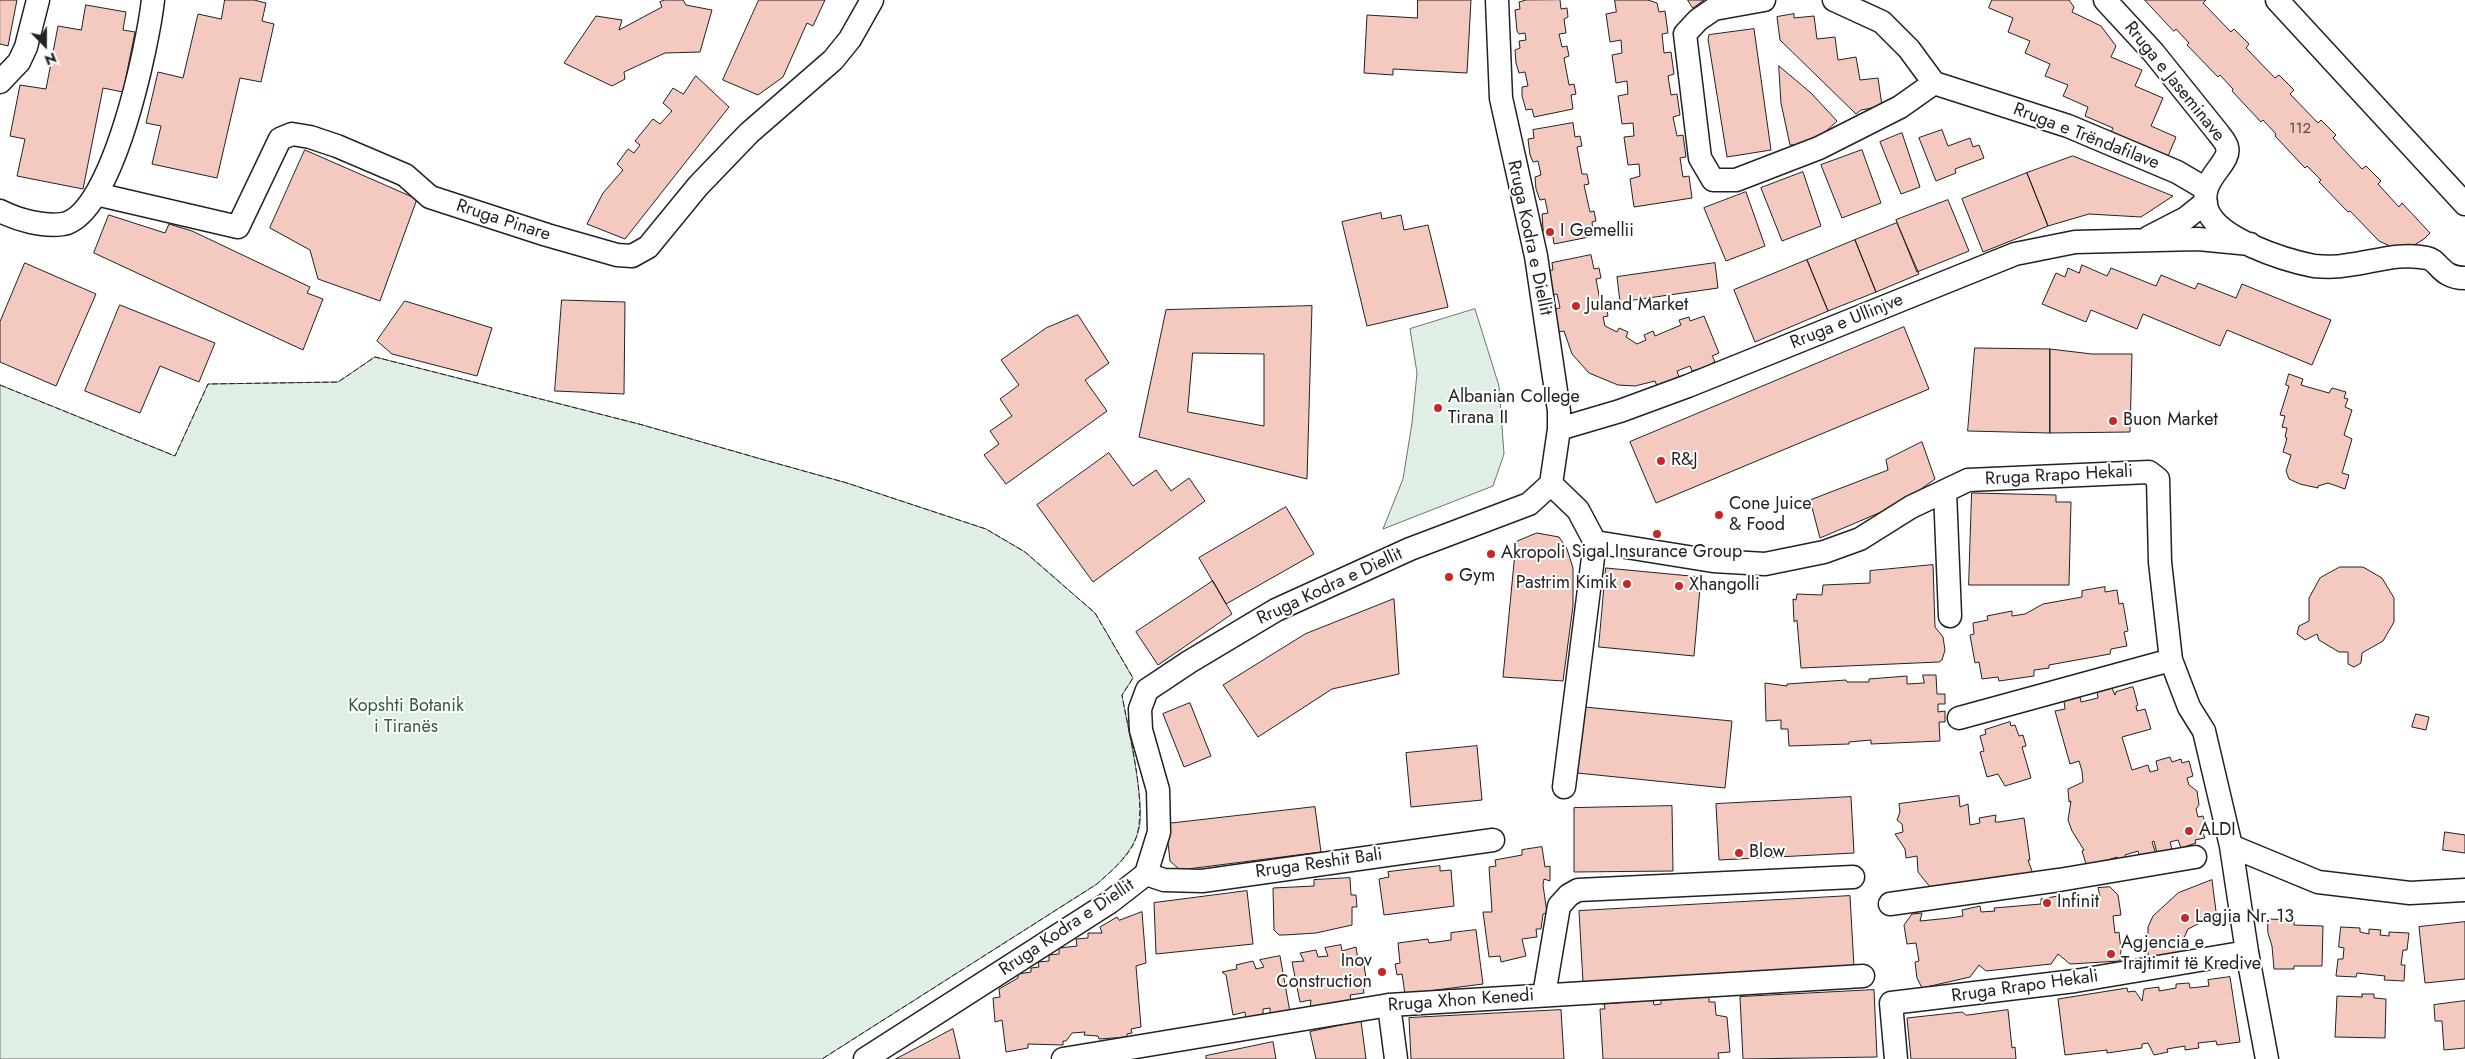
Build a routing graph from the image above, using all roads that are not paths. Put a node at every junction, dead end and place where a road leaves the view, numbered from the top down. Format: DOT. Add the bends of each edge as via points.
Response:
graph roads {
  1 [pos="38,0"];
  2 [pos="153,0"];
  3 [pos="872,0"];
  4 [pos="1497,0"];
  5 [pos="1764,0"];
  6 [pos="1834,0"];
  7 [pos="2105,0"];
  8 [pos="2277,0"];
  9 [pos="0,82"];
  10 [pos="1934,83"];
  11 [pos="96,194"];
  12 [pos="2206,196"];
  13 [pos="2465,204"];
  14 [pos="0,211"];
  15 [pos="2139,241"];
  16 [pos="2250,244"];
  17 [pos="2465,278"];
  18 [pos="1559,429"];
  19 [pos="1550,484"];
  20 [pos="1944,491"];
  21 [pos="1595,542"];
  22 [pos="1950,616"];
  23 [pos="2171,660"];
  24 [pos="1959,718"];
  25 [pos="1564,787"];
  26 [pos="1493,840"];
  27 [pos="2231,846"];
  28 [pos="2195,857"];
  29 [pos="1146,874"];
  30 [pos="1853,877"];
  31 [pos="2465,890"];
  32 [pos="1890,904"];
  33 [pos="2247,952"];
  34 [pos="1863,976"];
  35 [pos="1544,995"];
  36 [pos="1389,1005"];
  37 [pos="865,1059"];
  38 [pos="1063,1059"];
  39 [pos="1396,1059"];
  40 [pos="1896,1059"];
  41 [pos="2267,1059"];
  1 -- 9 [label="street" via="26,47 19,62"];
  2 -- 11 [label="street" via="133,97 109,172"];
  3 -- 11 [label="street, Rruga Pinare" via="855,32 833,60 750,132 698,186 648,246 632,256 616,255 547,235 430,197 405,175 337,146 292,134 280,139 238,227"];
  4 -- 18 [label="street, Rruga Kodra e Diellit" via="1500,98 1536,256 1552,352"];
  5 -- 10 [label="street" via="1714,9 1685,34 1700,158 1712,180 1736,180 1819,148 1900,108"];
  6 -- 10 [label="street" via="1882,22 1909,49"];
  7 -- 12 [label="street, Rruga e Jaseminave" via="2153,52 2227,147 2226,157 2209,181"];
  8 -- 13 [label="street"];
  10 -- 12 [label="street, Rruga e Trëndafilave" via="2068,126 2177,172"];
  11 -- 14 [label="street" via="82,212 64,224 34,222"];
  12 -- 15 [label="street, Rruga e Ullinjve" via="2165,230"];
  12 -- 16 [label="street" via="2214,221 2223,230"];
  15 -- 16 [label="street, Rruga e Ullinjve" via="2198,239"];
  15 -- 18 [label="street, Rruga e Ullinjve" via="2074,242 2015,254 1688,386"];
  16 -- 17 [label="street" via="2316,266 2348,266 2406,256 2429,258 2448,275"];
  18 -- 19 [label="street, Rruga Kodra e Diellit"];
  19 -- 21 [label="street" via="1578,510"];
  19 -- 29 [label="street, Rruga Kodra e Diellit" via="1530,504 1410,550 1276,610 1148,690 1140,709 1141,730 1158,790 1159,832"];
  20 -- 21 [label="street, Rruga Rrapo Hekali" via="1860,539 1824,552 1765,564 1713,561"];
  20 -- 22 [label="street"];
  20 -- 23 [label="street, Rruga Rrapo Hekali" via="1968,480 2149,472 2158,479 2160,562"];
  21 -- 25 [label="street"];
  23 -- 24 [label="street"];
  23 -- 27 [label="street, Rruga Rrapo Hekali" via="2189,707 2204,731"];
  26 -- 29 [label="street, Rruga Reshit Bali" via="1202,881 1164,880"];
  27 -- 31 [label="street" via="2318,882 2410,893"];
  27 -- 33 [label="street, Rruga Rrapo Hekali"];
  28 -- 32 [label="street"];
  29 -- 37 [label="street, Rruga Kodra e Diellit" via="1110,902"];
  30 -- 35 [label="street" via="1578,890 1559,906"];
  33 -- 40 [label="street, Rruga Rrapo Hekali" via="2075,981 1891,1003"];
  33 -- 41 [label="street, Rruga Rrapo Hekali"];
  34 -- 35 [label="street, Rruga Xhon Kenedi"];
  35 -- 36 [label="street, Rruga Xhon Kenedi"];
  36 -- 38 [label="street, Rruga Xhon Kenedi"];
  36 -- 39 [label="street"];
}
